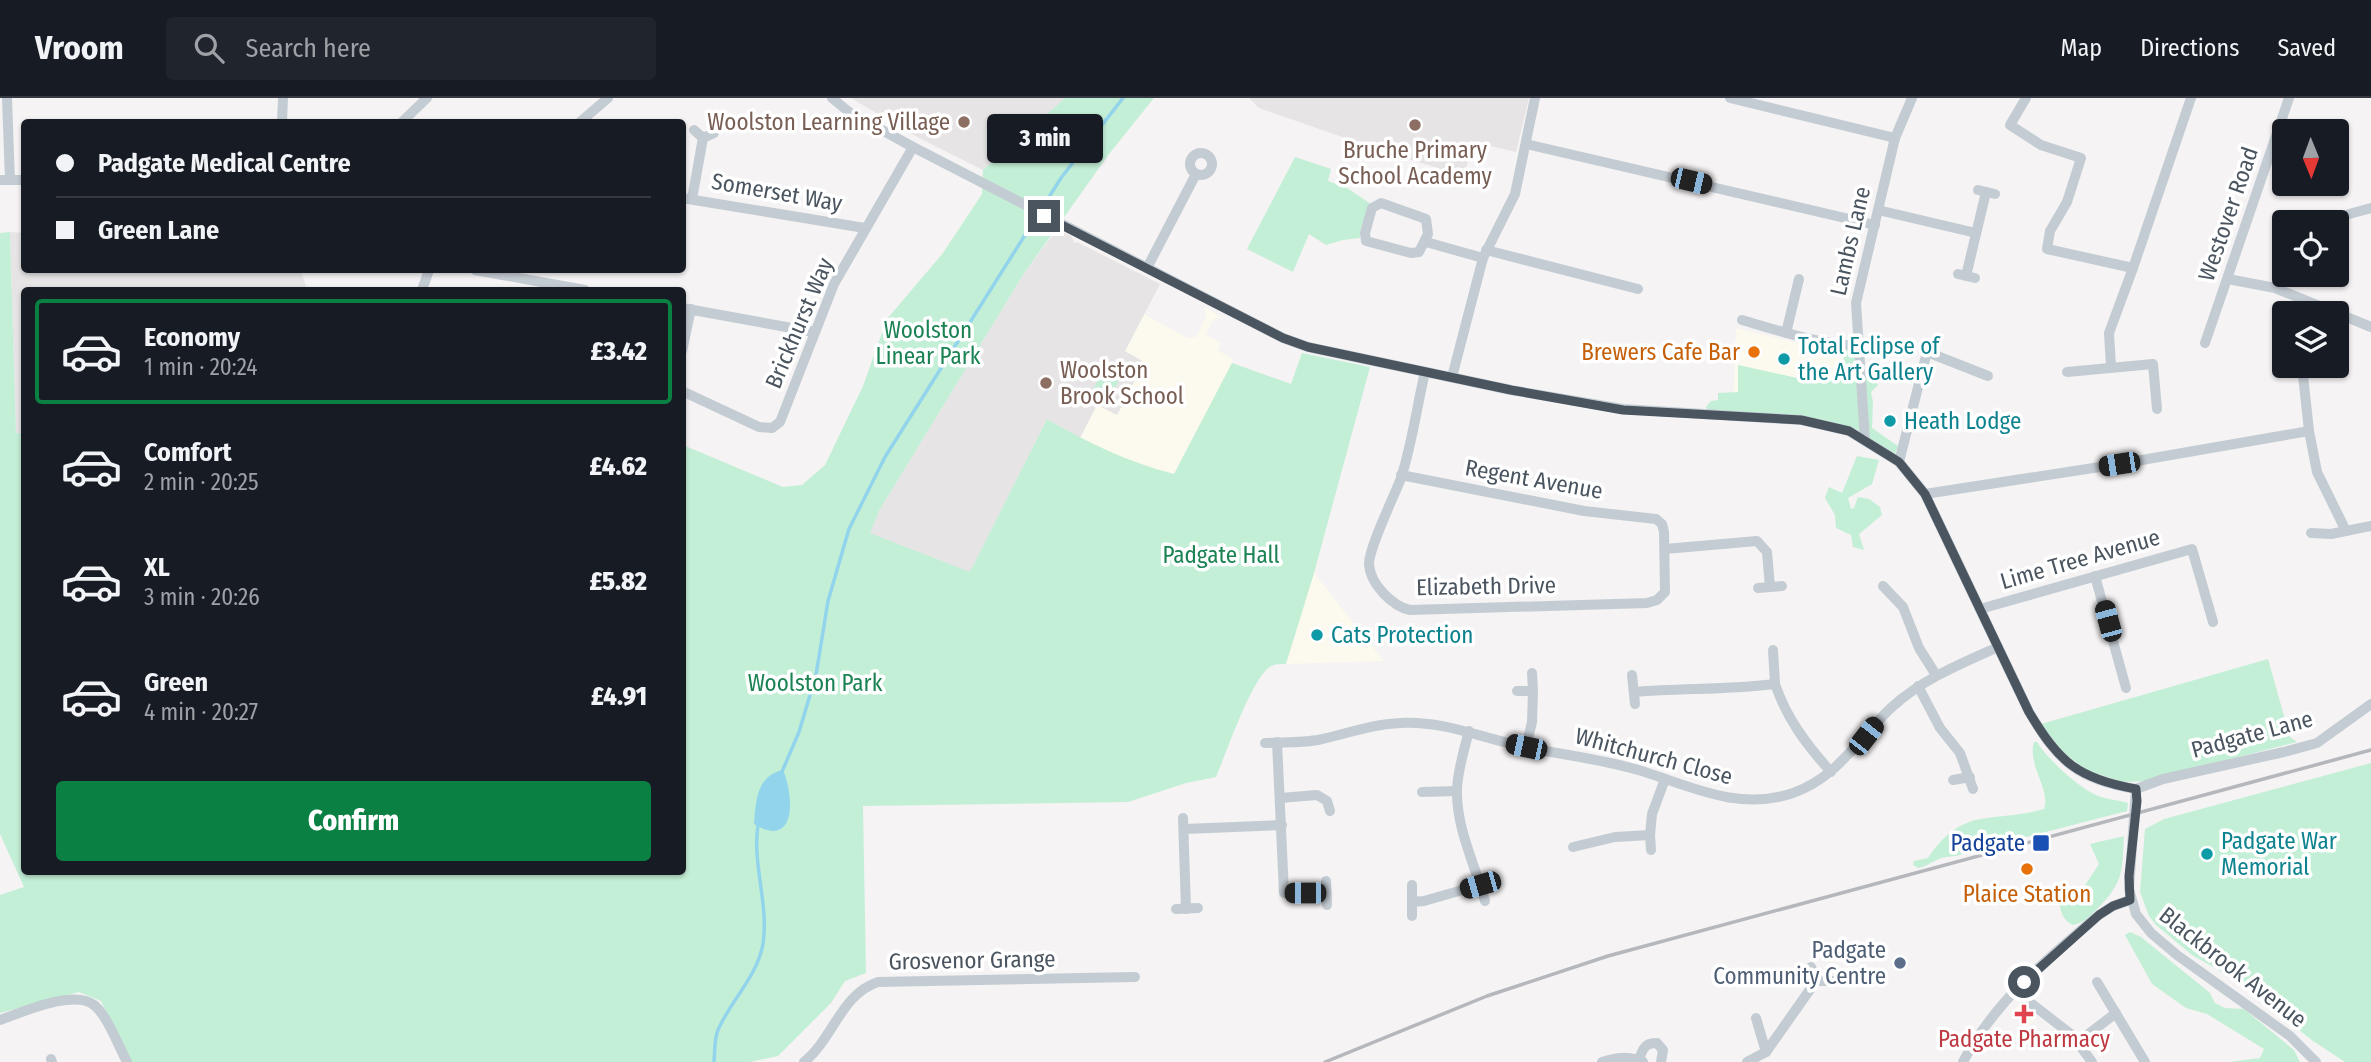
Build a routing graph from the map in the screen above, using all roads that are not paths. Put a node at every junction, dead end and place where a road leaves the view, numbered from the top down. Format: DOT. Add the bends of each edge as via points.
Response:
graph roads {
  1 [pos="7,98"];
  2 [pos="283,98"];
  3 [pos="427,98"];
  4 [pos="608,98"];
  5 [pos="832,98"];
  6 [pos="1535,98"];
  7 [pos="1730,98"];
  8 [pos="1912,98"];
  9 [pos="2026,98"];
  10 [pos="2191,98"];
  11 [pos="2290,98"];
  12 [pos="282,119"];
  13 [pos="405,119"];
  14 [pos="584,119"];
  15 [pos="694,130"];
  16 [pos="1895,138"];
  17 [pos="1526,144"];
  18 [pos="913,147"];
  19 [pos="1196,174"];
  20 [pos="5,180"];
  21 [pos="1986,192"];
  22 [pos="687,198"];
  23 [pos="2371,208"];
  24 [pos="1878,210"];
  25 [pos="2349,214"];
  26 [pos="1875,225"];
  27 [pos="864,229"];
  28 [pos="1976,233"];
  29 [pos="1426,242"];
  30 [pos="1485,254"];
  31 [pos="1147,268"];
  32 [pos="2133,268"];
  33 [pos="492,273"];
  34 [pos="1966,276"];
  35 [pos="514,277"];
  36 [pos="1799,279"];
  37 [pos="2228,279"];
  38 [pos="512,287"];
  39 [pos="569,287"];
  40 [pos="1638,289"];
  41 [pos="2298,301"];
  42 [pos="687,308"];
  43 [pos="1742,320"];
  44 [pos="2349,320"];
  45 [pos="2371,327"];
  46 [pos="814,332"];
  47 [pos="1786,333"];
  48 [pos="2205,343"];
  49 [pos="1858,346"];
  50 [pos="2111,368"];
  51 [pos="1425,372"];
  52 [pos="2067,372"];
  53 [pos="1988,376"];
  54 [pos="1452,377"];
  55 [pos="2303,378"];
  56 [pos="686,393"];
  57 [pos="2157,409"];
  58 [pos="2309,430"];
  59 [pos="1865,440"];
  60 [pos="1899,462"];
  61 [pos="1401,475"];
  62 [pos="1925,494"];
  63 [pos="2371,526"];
  64 [pos="2346,531"];
  65 [pos="2311,533"];
  66 [pos="1665,549"];
  67 [pos="2095,576"];
  68 [pos="1884,586"];
  69 [pos="1758,588"];
  70 [pos="1980,609"];
  71 [pos="2213,622"];
  72 [pos="1998,647"];
  73 [pos="1773,650"];
  74 [pos="1532,673"];
  75 [pos="1632,675"];
  76 [pos="1936,675"];
  77 [pos="1776,684"];
  78 [pos="1918,686"];
  79 [pos="2126,688"];
  80 [pos="1517,691"];
  81 [pos="1533,691"];
  82 [pos="1635,692"];
  83 [pos="1635,704"];
  84 [pos="2371,704"];
  85 [pos="1469,731"];
  86 [pos="1526,747"];
  87 [pos="1832,772"];
  88 [pos="1970,776"];
  89 [pos="1665,779"];
  90 [pos="1953,780"];
  91 [pos="1973,789"];
  92 [pos="2136,789"];
  93 [pos="1457,791"];
  94 [pos="1422,792"];
  95 [pos="1280,798"];
  96 [pos="1330,811"];
  97 [pos="1282,825"];
  98 [pos="1650,835"];
  99 [pos="1573,847"];
  100 [pos="1651,850"];
  101 [pos="1412,885"];
  102 [pos="1480,885"];
  103 [pos="1284,893"];
  104 [pos="1326,893"];
  105 [pos="1272,894"];
  106 [pos="2130,900"];
  107 [pos="1485,901"];
  108 [pos="1412,902"];
  109 [pos="1187,909"];
  110 [pos="1412,916"];
  111 [pos="1811,967"];
  112 [pos="1135,977"];
  113 [pos="1816,981"];
  114 [pos="1833,981"];
  115 [pos="2097,982"];
  116 [pos="2014,991"];
  117 [pos="2116,1013"];
  118 [pos="1756,1018"];
  119 [pos="0,1020"];
  120 [pos="2078,1042"];
  121 [pos="1766,1052"];
  122 [pos="1641,1061"];
  123 [pos="127,1062"];
  124 [pos="804,1062"];
  125 [pos="1602,1062"];
  126 [pos="1661,1062"];
  127 [pos="1747,1062"];
  128 [pos="1963,1062"];
  129 [pos="2092,1062"];
  130 [pos="2145,1062"];
  131 [pos="2316,1062"];
  1 -- 20 [label="street"];
  2 -- 12 [label="street"];
  3 -- 13 [label="street"];
  4 -- 14 [label="street"];
  5 -- 18 [label="street"];
  6 -- 17 [label="street"];
  7 -- 16 [label="street"];
  8 -- 16 [label="street, Lambs Lane"];
  9 -- 32 [label="street" via="2010,125 2033,141 2081,158 2046,249"];
  10 -- 32 [label="street"];
  11 -- 37 [label="street, Westover Road"];
  15 -- 22 [label="street" via="708,136"];
  16 -- 24 [label="street, Lambs Lane"];
  17 -- 26 [label="street"];
  17 -- 30 [label="street" via="1515,194"];
  18 -- 27 [label="street, Brickhurst Way"];
  18 -- 31 [label="street"];
  19 -- 31 [label="street"];
  21 -- 28 [label="street"];
  22 -- 27 [label="street, Somerset Way"];
  23 -- 25 [label="street"];
  24 -- 26 [label="street, Lambs Lane"];
  24 -- 28 [label="street"];
  26 -- 49 [label="street, Lambs Lane" via="1856,303"];
  27 -- 46 [label="street, Brickhurst Way"];
  28 -- 34 [label="street"];
  29 -- 29 [label="street" via="1415,253 1369,243 1364,235 1372,208 1381,203 1423,217 1429,226"];
  29 -- 30 [label="street"];
  30 -- 40 [label="street"];
  30 -- 54 [label="street"];
  31 -- 51 [label="street" via="1283,338"];
  32 -- 50 [label="street" via="2109,333"];
  33 -- 35 [label="street"];
  35 -- 38 [label="street"];
  35 -- 39 [label="street"];
  36 -- 47 [label="street"];
  37 -- 41 [label="street" via="2275,288"];
  37 -- 48 [label="street, Westover Road"];
  42 -- 46 [label="street"];
  43 -- 47 [label="street"];
  44 -- 45 [label="street"];
  46 -- 56 [label="street, Brickhurst Way" via="782,417 772,428 760,427"];
  47 -- 49 [label="street"];
  49 -- 59 [label="street, Lambs Lane"];
  50 -- 52 [label="street"];
  50 -- 57 [label="street" via="2154,364"];
  51 -- 54 [label="street"];
  51 -- 61 [label="street, Elizabeth Drive"];
  53 -- 60 [label="street" via="1927,352"];
  54 -- 59 [label="street" via="1623,410 1817,422"];
  55 -- 58 [label="street"];
  58 -- 62 [label="street"];
  58 -- 64 [label="street" via="2317,472"];
  59 -- 60 [label="street"];
  60 -- 62 [label="street"];
  61 -- 66 [label="street, Regent Avenue" via="1584,511 1652,518 1664,528"];
  61 -- 66 [label="street, Elizabeth Drive" via="1369,560 1372,576 1389,600 1402,608 1647,603 1661,598 1665,588"];
  62 -- 70 [label="street"];
  63 -- 64 [label="street"];
  64 -- 65 [label="street"];
  66 -- 69 [label="street" via="1757,541 1767,552 1776,586"];
  67 -- 70 [label="street, Lime Tree Avenue"];
  67 -- 71 [label="street, Lime Tree Avenue" via="2192,549"];
  67 -- 79 [label="street"];
  68 -- 76 [label="street" via="1890,601 1907,615 1919,649"];
  70 -- 72 [label="street"];
  72 -- 76 [label="street, Whitchurch Close"];
  72 -- 92 [label="street" via="2029,712 2060,756 2086,776"];
  73 -- 77 [label="street"];
  74 -- 81 [label="street"];
  75 -- 82 [label="street"];
  76 -- 78 [label="street, Whitchurch Close"];
  77 -- 82 [label="street"];
  77 -- 87 [label="street" via="1793,726"];
  78 -- 87 [label="street, Whitchurch Close" via="1879,720"];
  78 -- 88 [label="street"];
  80 -- 81 [label="street"];
  81 -- 86 [label="street"];
  82 -- 83 [label="street"];
  84 -- 92 [label="street, Padgate Lane" via="2317,743"];
  85 -- 86 [label="street, Whitchurch Close"];
  85 -- 93 [label="street"];
  85 -- 95 [label="street, Whitchurch Close" via="1429,723 1387,723 1306,742 1271,743"];
  86 -- 89 [label="street, Whitchurch Close"];
  87 -- 89 [label="street, Whitchurch Close" via="1791,793 1753,800 1715,796"];
  88 -- 90 [label="street"];
  88 -- 91 [label="street"];
  89 -- 98 [label="street" via="1652,814"];
  92 -- 106 [label="street"];
  93 -- 94 [label="street"];
  93 -- 102 [label="street" via="1462,829"];
  95 -- 96 [label="street" via="1317,795 1327,801"];
  95 -- 97 [label="street"];
  97 -- 103 [label="street"];
  97 -- 109 [label="street" via="1183,824"];
  98 -- 99 [label="street"];
  98 -- 100 [label="street"];
  101 -- 108 [label="street"];
  102 -- 107 [label="street"];
  102 -- 108 [label="street"];
  103 -- 104 [label="street"];
  103 -- 105 [label="street"];
  106 -- 116 [label="street" via="2099,915"];
  106 -- 131 [label="street, Blackbrook Avenue" via="2151,933 2290,1036"];
  108 -- 110 [label="street"];
  111 -- 113 [label="street"];
  112 -- 124 [label="street, Grosvenor Grange" via="878,982 855,996"];
  113 -- 114 [label="street"];
  113 -- 121 [label="street"];
  115 -- 117 [label="street"];
  116 -- 120 [label="street"];
  116 -- 128 [label="street" via="1987,1022"];
  117 -- 120 [label="street"];
  117 -- 130 [label="street"];
  118 -- 121 [label="street"];
  119 -- 123 [label="street" via="61,1001 87,1001 101,1012"];
  120 -- 129 [label="street"];
  121 -- 127 [label="street"];
  122 -- 125 [label="street" via="1614,1058"];
  122 -- 126 [label="street" via="1647,1044 1657,1043 1663,1049"];
}
